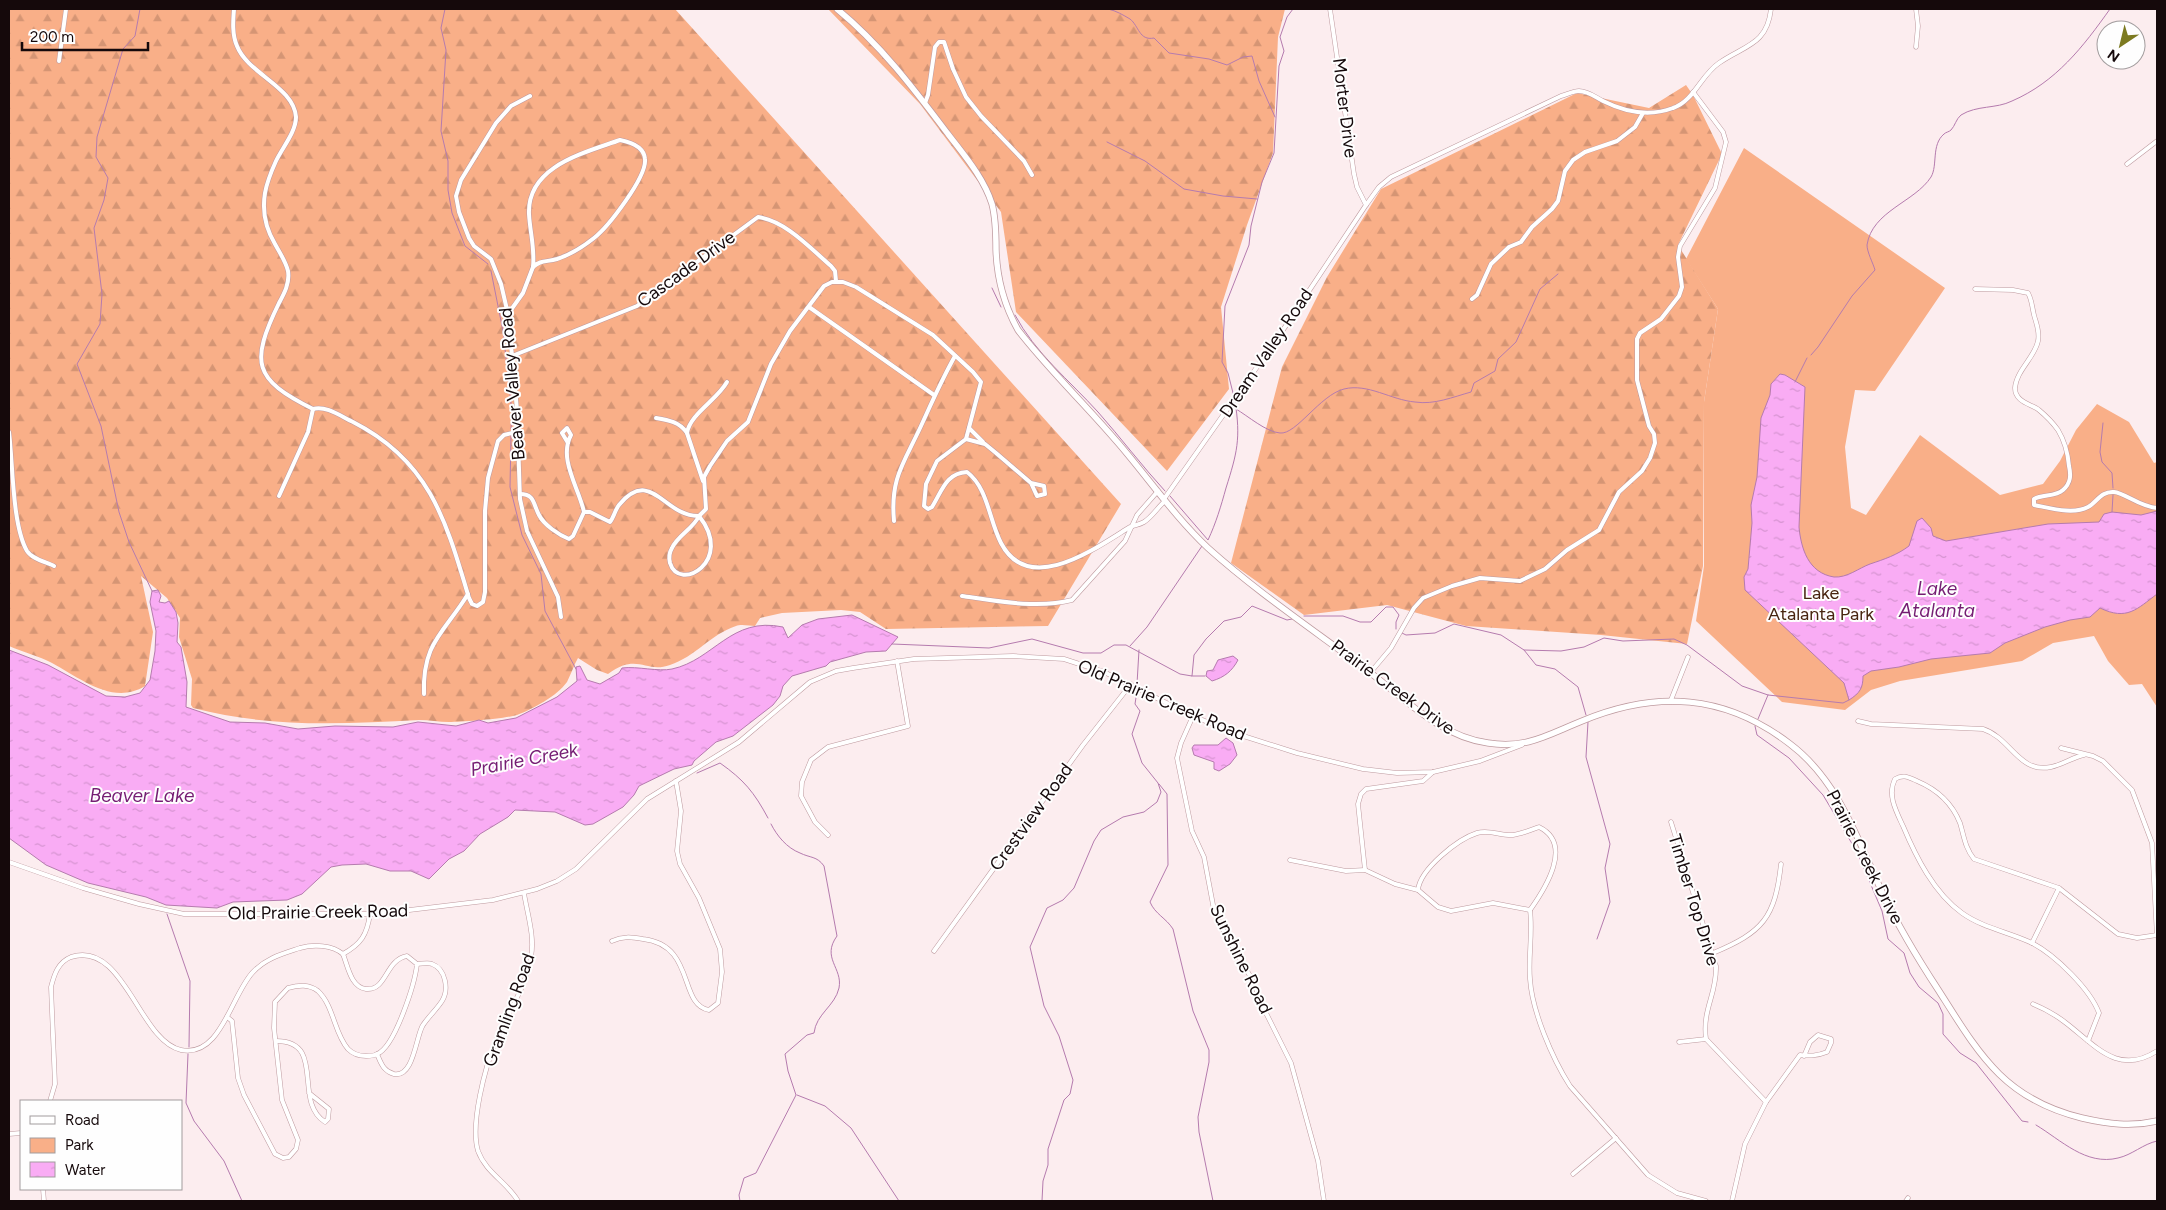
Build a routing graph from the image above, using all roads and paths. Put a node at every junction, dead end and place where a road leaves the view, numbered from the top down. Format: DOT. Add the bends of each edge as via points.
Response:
graph roads {
  1 [pos="66,9"];
  2 [pos="234,9"];
  3 [pos="837,9"];
  4 [pos="1330,9"];
  5 [pos="1771,9"];
  6 [pos="1916,9"];
  7 [pos="1916,47"];
  8 [pos="59,61"];
  9 [pos="1693,92"];
  10 [pos="530,96"];
  11 [pos="925,103"];
  12 [pos="1644,113"];
  13 [pos="2157,142"];
  14 [pos="2127,164"];
  15 [pos="1032,175"];
  16 [pos="1366,206"];
  17 [pos="533,267"];
  18 [pos="836,281"];
  19 [pos="1975,289"];
  20 [pos="1472,299"];
  21 [pos="809,307"];
  22 [pos="508,314"];
  23 [pos="512,356"];
  24 [pos="955,356"];
  25 [pos="726,382"];
  26 [pos="934,395"];
  27 [pos="314,409"];
  28 [pos="656,418"];
  29 [pos="970,428"];
  30 [pos="9,432"];
  31 [pos="516,432"];
  32 [pos="687,432"];
  33 [pos="966,439"];
  34 [pos="568,443"];
  35 [pos="985,444"];
  36 [pos="704,483"];
  37 [pos="1031,483"];
  38 [pos="1158,491"];
  39 [pos="520,494"];
  40 [pos="280,496"];
  41 [pos="1165,500"];
  42 [pos="2157,508"];
  43 [pos="584,512"];
  44 [pos="700,516"];
  45 [pos="894,521"];
  46 [pos="1133,526"];
  47 [pos="54,566"];
  48 [pos="468,594"];
  49 [pos="962,596"];
  50 [pos="561,617"];
  51 [pos="1688,657"];
  52 [pos="897,661"];
  53 [pos="1370,673"];
  54 [pos="1131,684"];
  55 [pos="424,694"];
  56 [pos="1671,700"];
  57 [pos="1193,716"];
  58 [pos="1858,721"];
  59 [pos="1522,745"];
  60 [pos="2061,748"];
  61 [pos="2084,755"];
  62 [pos="1434,772"];
  63 [pos="676,781"];
  64 [pos="1671,822"];
  65 [pos="828,835"];
  66 [pos="1290,860"];
  67 [pos="9,862"];
  68 [pos="1781,864"];
  69 [pos="1365,870"];
  70 [pos="2059,888"];
  71 [pos="1418,890"];
  72 [pos="524,893"];
  73 [pos="1530,910"];
  74 [pos="370,914"];
  75 [pos="2157,935"];
  76 [pos="612,941"];
  77 [pos="2032,943"];
  78 [pos="934,952"];
  79 [pos="1713,953"];
  80 [pos="343,954"];
  81 [pos="417,964"];
  82 [pos="2033,1004"];
  83 [pos="227,1017"];
  84 [pos="1706,1039"];
  85 [pos="276,1041"];
  86 [pos="2088,1041"];
  87 [pos="1678,1042"];
  88 [pos="2157,1051"];
  89 [pos="378,1054"];
  90 [pos="1804,1056"];
  91 [pos="309,1094"];
  92 [pos="50,1100"];
  93 [pos="1766,1102"];
  94 [pos="2157,1122"];
  95 [pos="1616,1138"];
  96 [pos="1573,1174"];
  97 [pos="518,1201"];
  98 [pos="1324,1201"];
  99 [pos="1706,1201"];
  100 [pos="1732,1201"];
  1 -- 8 [label="street"];
  2 -- 27 [label="street" via="236,44 243,59 282,92 292,104 296,117 269,177 265,196 267,230 286,264 288,280 263,340 261,366 275,387"];
  3 -- 11 [label="main road" via="886,54"];
  4 -- 16 [label="street, Morter Drive" via="1354,174"];
  5 -- 9 [label="street, Dream Valley Road" via="1769,26 1760,37 1709,71"];
  6 -- 7 [label="street"];
  9 -- 12 [label="street, Dream Valley Road" via="1673,109"];
  9 -- 53 [label="street" via="1723,132 1726,142 1715,188 1680,246 1678,257 1682,287 1679,296 1661,319 1640,333 1637,339 1638,385 1655,443 1650,458 1642,471 1619,492 1599,530 1567,550 1545,569 1520,580 1480,578 1423,598 1391,648"];
  10 -- 22 [label="street, Beaver Valley Road" via="511,106 496,123 461,180 456,196 469,238 491,259"];
  11 -- 15 [label="street" via="935,47 944,42 957,79 973,107 1024,161"];
  11 -- 38 [label="main road, Prairie Creek Drive" via="974,168 992,205 998,276 1008,314 1018,330"];
  12 -- 16 [label="street, Dream Valley Road" via="1622,111 1578,90 1560,96 1391,177 1379,187"];
  12 -- 20 [label="street" via="1635,127 1617,141 1585,152 1573,160 1565,171 1561,191 1552,209 1521,242 1490,264 1477,295"];
  13 -- 14 [label="street"];
  16 -- 41 [label="street, Dream Valley Road"];
  17 -- 17 [label="street" via="529,201 540,179 568,160 620,140 640,148 645,167 627,198 603,228 573,251 557,259 538,262"];
  17 -- 22 [label="street" via="524,293"];
  18 -- 21 [label="street" via="824,286"];
  18 -- 23 [label="street, Cascade Drive" via="831,266 798,238 769,218 758,217 638,306"];
  18 -- 24 [label="street" via="856,287 933,335"];
  19 -- 42 [label="street" via="2013,290 2028,293 2031,298 2039,332 2038,342 2019,376 2016,394 2039,410 2057,429 2064,442 2071,475 2062,492 2037,497 2034,505 2075,510 2088,507 2104,493 2115,492 2133,502"];
  21 -- 26 [label="street"];
  21 -- 36 [label="street" via="775,356 748,422 718,453 704,477"];
  22 -- 23 [label="street, Beaver Valley Road"];
  23 -- 31 [label="street, Beaver Valley Road"];
  24 -- 26 [label="street"];
  24 -- 29 [label="street" via="981,382"];
  25 -- 32 [label="street" via="720,394 692,420"];
  26 -- 45 [label="street" via="899,468 894,493"];
  27 -- 40 [label="street" via="308,432"];
  27 -- 48 [label="street" via="324,409 380,437 412,466 437,504"];
  28 -- 32 [label="street" via="671,420"];
  29 -- 33 [label="street"];
  29 -- 35 [label="street"];
  30 -- 47 [label="street" via="13,486 27,552"];
  31 -- 39 [label="street, Beaver Valley Road"];
  31 -- 48 [label="street" via="504,435 498,441 485,494 483,602 480,606 472,604"];
  32 -- 36 [label="street"];
  33 -- 35 [label="street"];
  33 -- 46 [label="street, Dream Valley Road" via="937,461 926,484 924,506 932,507 946,481 956,473 967,472 981,490 1000,542 1009,555 1022,563 1039,568 1057,566 1072,561"];
  34 -- 43 [label="street" via="571,470"];
  35 -- 37 [label="street"];
  36 -- 44 [label="street" via="706,509"];
  38 -- 41 [label="main road, Prairie Creek Drive"];
  38 -- 46 [label="street" via="1137,515"];
  39 -- 43 [label="street" via="533,499 546,523 570,539"];
  39 -- 50 [label="street, Beaver Valley Road" via="527,531 558,597"];
  41 -- 46 [label="street, Dream Valley Road" via="1146,521"];
  41 -- 53 [label="main road, Prairie Creek Drive" via="1187,527 1221,559"];
  43 -- 44 [label="street" via="610,522 617,506 634,490 644,488 690,516"];
  44 -- 44 [label="street" via="711,535 711,553 694,574 678,574 669,560 671,549 692,529"];
  46 -- 49 [label="street" via="1125,541 1072,600 1060,604 1032,603"];
  48 -- 55 [label="street" via="439,631 433,644 425,673"];
  51 -- 56 [label="street"];
  52 -- 54 [label="street, Old Prairie Creek Road" via="1048,656 1084,665"];
  52 -- 63 [label="street, Old Prairie Creek Road" via="836,672 810,682 739,742"];
  52 -- 65 [label="street" via="908,726 828,747 811,760 802,782 801,796 815,822"];
  53 -- 59 [label="main road, Prairie Creek Drive" via="1425,715 1459,736 1482,743"];
  54 -- 57 [label="street, Old Prairie Creek Road"];
  54 -- 78 [label="street, Crestview Road" via="1077,753"];
  56 -- 59 [label="main road, Prairie Creek Drive" via="1610,710"];
  56 -- 94 [label="main road, Prairie Creek Drive" via="1713,705 1738,713 1791,744 1809,761 1837,798 1896,920 1924,967 1979,1052 2016,1090 2045,1107 2102,1123"];
  57 -- 62 [label="street, Old Prairie Creek Road" via="1297,753 1363,769 1397,774"];
  57 -- 98 [label="street, Sunshine Road" via="1177,758 1192,831 1204,858 1214,910 1253,980 1294,1071 1318,1162"];
  58 -- 61 [label="street" via="1983,729 1998,736 2019,759 2034,767 2050,767"];
  59 -- 62 [label="street, Old Prairie Creek Road" via="1480,761"];
  60 -- 61 [label="street"];
  61 -- 75 [label="street" via="2103,761 2136,798 2152,844"];
  62 -- 69 [label="street" via="1423,781 1366,789 1361,794 1358,804"];
  63 -- 72 [label="street, Old Prairie Creek Road" via="647,799 576,869 557,881"];
  63 -- 76 [label="street" via="681,811 678,851 686,877 699,898 720,949 722,972 718,1003 709,1010 696,1004 690,996 680,962 662,944 630,937"];
  64 -- 79 [label="street, Timber Top Drive"];
  66 -- 69 [label="street" via="1346,871"];
  67 -- 74 [label="street, Old Prairie Creek Road" via="83,888 184,914"];
  68 -- 79 [label="street" via="1777,894 1764,921 1735,943"];
  69 -- 71 [label="street" via="1395,884"];
  70 -- 75 [label="street" via="2118,934 2137,938"];
  70 -- 77 [label="street"];
  70 -- 77 [label="street" via="1974,859 1967,850 1953,810 1941,795 1905,776 1895,779 1893,804 1911,846 1949,902 1989,928"];
  71 -- 73 [label="street" via="1438,907 1451,911 1493,903"];
  71 -- 73 [label="street" via="1419,881 1427,869 1478,833 1512,835 1539,827 1552,838 1554,865 1549,881"];
  72 -- 74 [label="street, Old Prairie Creek Road" via="463,905"];
  72 -- 97 [label="street, Gramling Road" via="532,938 531,958 495,1042 474,1130 483,1163"];
  73 -- 95 [label="street" via="1530,977 1535,1007 1561,1072"];
  74 -- 80 [label="street" via="363,940"];
  77 -- 86 [label="street" via="2064,966 2096,1005 2098,1020"];
  79 -- 84 [label="street, Timber Top Drive" via="1717,983 1705,1018"];
  80 -- 81 [label="street" via="355,983 361,988 377,986 399,957 407,956"];
  80 -- 83 [label="street" via="323,946 275,956 261,964 244,982"];
  81 -- 89 [label="street" via="416,978 398,1025"];
  81 -- 89 [label="street" via="432,963 438,968 446,986 444,999 422,1026 416,1049 403,1072 390,1073"];
  82 -- 86 [label="street"];
  83 -- 85 [label="street" via="232,1021 235,1063 244,1095 276,1154 284,1158 296,1149 298,1140 282,1100"];
  83 -- 92 [label="street" via="205,1046 196,1050 180,1050 170,1046 161,1036 113,971 101,960 85,955 67,959 54,975 51,988 55,1084"];
  84 -- 87 [label="street"];
  84 -- 93 [label="street"];
  85 -- 89 [label="street" via="274,1002 288,988 309,986 325,1001 350,1051 358,1055"];
  85 -- 91 [label="street" via="287,1041 303,1052"];
  86 -- 88 [label="street" via="2119,1060 2138,1060"];
  90 -- 90 [label="street" via="1810,1042 1818,1035 1831,1038 1827,1052 1815,1057"];
  90 -- 93 [label="street" via="1800,1055"];
  91 -- 91 [label="street" via="313,1110 325,1122 329,1109"];
  93 -- 100 [label="street" via="1745,1144"];
  95 -- 96 [label="street"];
  95 -- 99 [label="street" via="1648,1175 1677,1193"];
}
